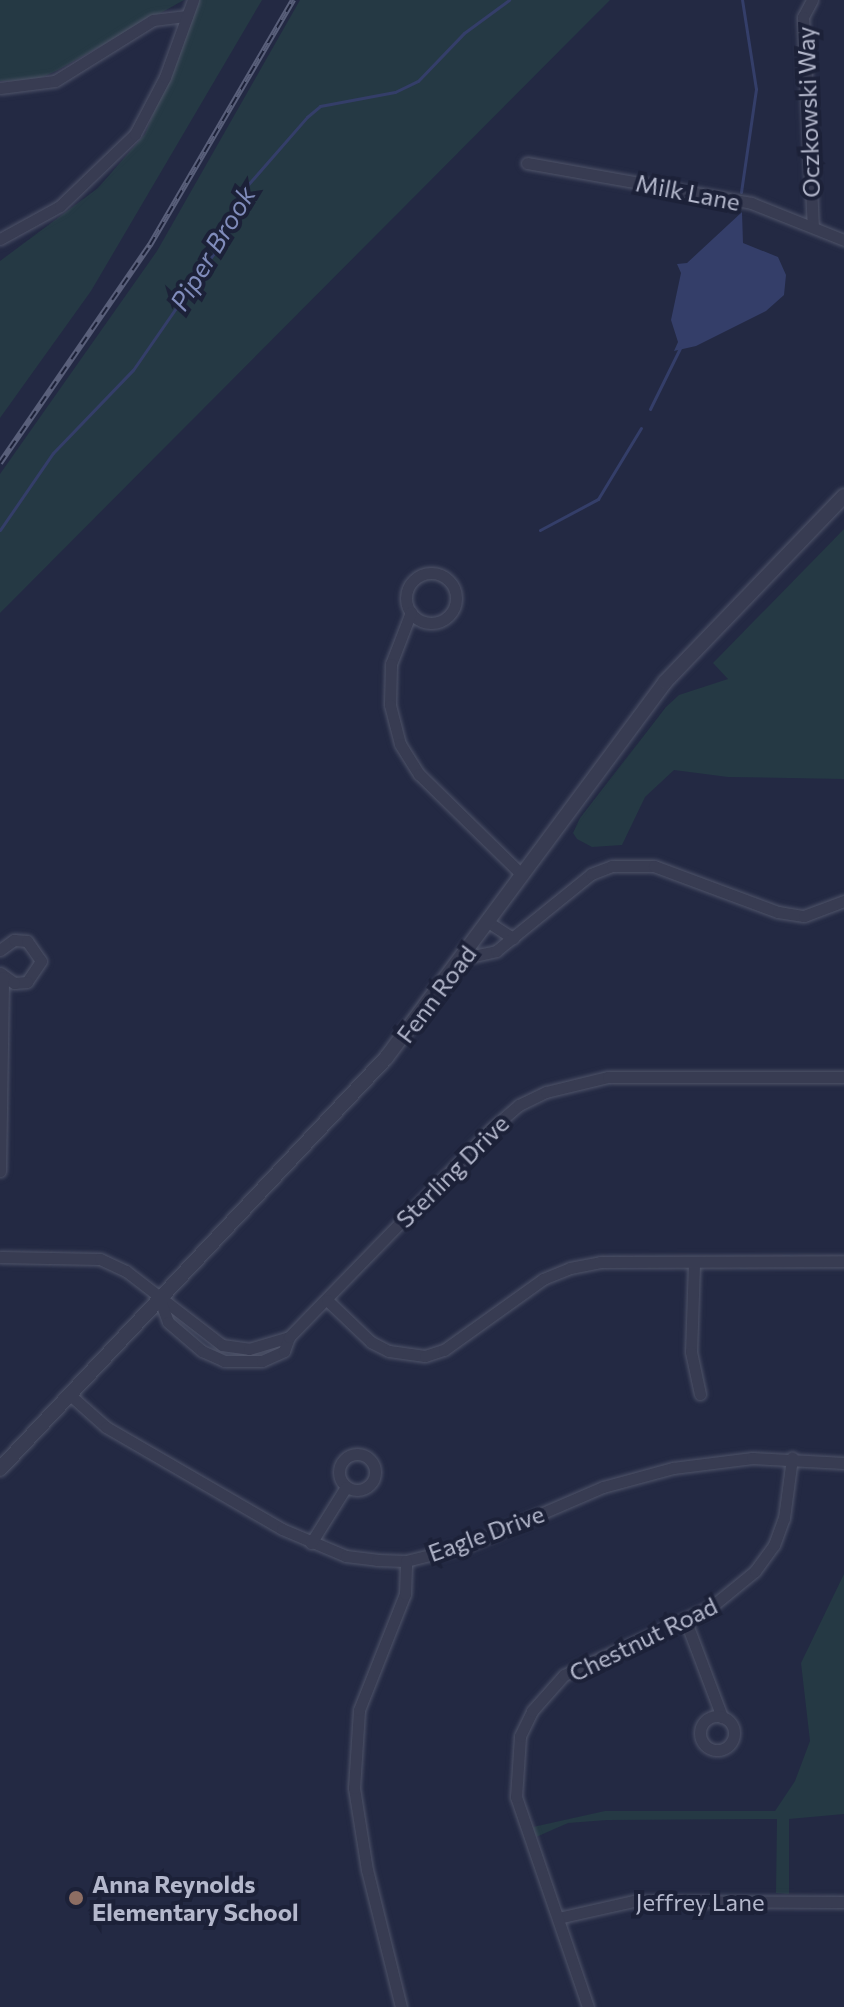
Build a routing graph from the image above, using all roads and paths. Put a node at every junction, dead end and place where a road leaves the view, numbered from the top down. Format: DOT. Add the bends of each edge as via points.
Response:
graph roads {
  1 [pos="193,0"];
  2 [pos="812,0"];
  3 [pos="187,16"];
  4 [pos="0,88"];
  5 [pos="527,163"];
  6 [pos="813,226"];
  7 [pos="0,239"];
  8 [pos="844,240"];
  9 [pos="844,496"];
  10 [pos="411,612"];
  11 [pos="521,874"];
  12 [pos="844,901"];
  13 [pos="488,922"];
  14 [pos="513,938"];
  15 [pos="0,950"];
  16 [pos="464,958"];
  17 [pos="1,974"];
  18 [pos="844,1077"];
  19 [pos="0,1171"];
  20 [pos="0,1257"];
  21 [pos="844,1261"];
  22 [pos="694,1263"];
  23 [pos="160,1300"];
  24 [pos="327,1300"];
  25 [pos="700,1394"];
  26 [pos="70,1395"];
  27 [pos="792,1458"];
  28 [pos="844,1463"];
  29 [pos="0,1469"];
  30 [pos="346,1487"];
  31 [pos="311,1543"];
  32 [pos="406,1561"];
  33 [pos="685,1619"];
  34 [pos="722,1717"];
  35 [pos="844,1902"];
  36 [pos="558,1918"];
  37 [pos="401,2007"];
  38 [pos="588,2007"];
  1 -- 3 [label="street"];
  2 -- 6 [label="street, Oczkowski Way" via="803,17"];
  3 -- 4 [label="street" via="153,20 55,81"];
  3 -- 7 [label="street" via="165,77 135,134 60,206"];
  5 -- 6 [label="street, Milk Lane" via="698,191"];
  6 -- 8 [label="street, Milk Lane"];
  9 -- 11 [label="street, Fenn Road" via="665,682"];
  10 -- 10 [label="street" via="431,623 446,618 456,597 450,582 436,573 419,576 406,596"];
  10 -- 11 [label="street" via="391,664 390,705 400,744 419,774"];
  11 -- 13 [label="street, Fenn Road"];
  12 -- 14 [label="street" via="804,916 778,912 654,866 633,864 591,874"];
  13 -- 14 [label="street"];
  13 -- 16 [label="street, Fenn Road"];
  14 -- 16 [label="street" via="486,957"];
  15 -- 17 [label="street" via="14,940 27,941 41,961 27,982"];
  16 -- 23 [label="street, Fenn Road" via="367,1080"];
  17 -- 19 [label="street"];
  18 -- 24 [label="street, Sterling Drive" via="608,1077 546,1092 519,1105 490,1130"];
  20 -- 23 [label="street, Sterling Drive" via="100,1259 126,1271"];
  21 -- 22 [label="street"];
  22 -- 24 [label="street" via="600,1262 570,1268 543,1279 444,1350 425,1356 389,1351 371,1342"];
  22 -- 25 [label="street" via="691,1352"];
  23 -- 24 [label="street, Sterling Drive" via="222,1345 249,1349 289,1337"];
  23 -- 26 [label="street, Fenn Road"];
  26 -- 29 [label="street, Fenn Road"];
  26 -- 31 [label="street, Eagle Drive" via="106,1427"];
  27 -- 28 [label="street, Eagle Drive"];
  27 -- 32 [label="street, Eagle Drive" via="711,1462 649,1474 603,1487 466,1546"];
  27 -- 33 [label="street, Chestnut Road" via="784,1518 774,1545 735,1592"];
  30 -- 31 [label="street"];
  31 -- 32 [label="street, Eagle Drive" via="346,1556"];
  32 -- 37 [label="street" via="405,1594 359,1710 354,1788 367,1870"];
  33 -- 34 [label="street"];
  33 -- 36 [label="street, Chestnut Road" via="564,1675 532,1711 520,1736 516,1797"];
  35 -- 36 [label="street, Jeffrey Lane" via="634,1901"];
  36 -- 38 [label="street, Chestnut Road"];
}
